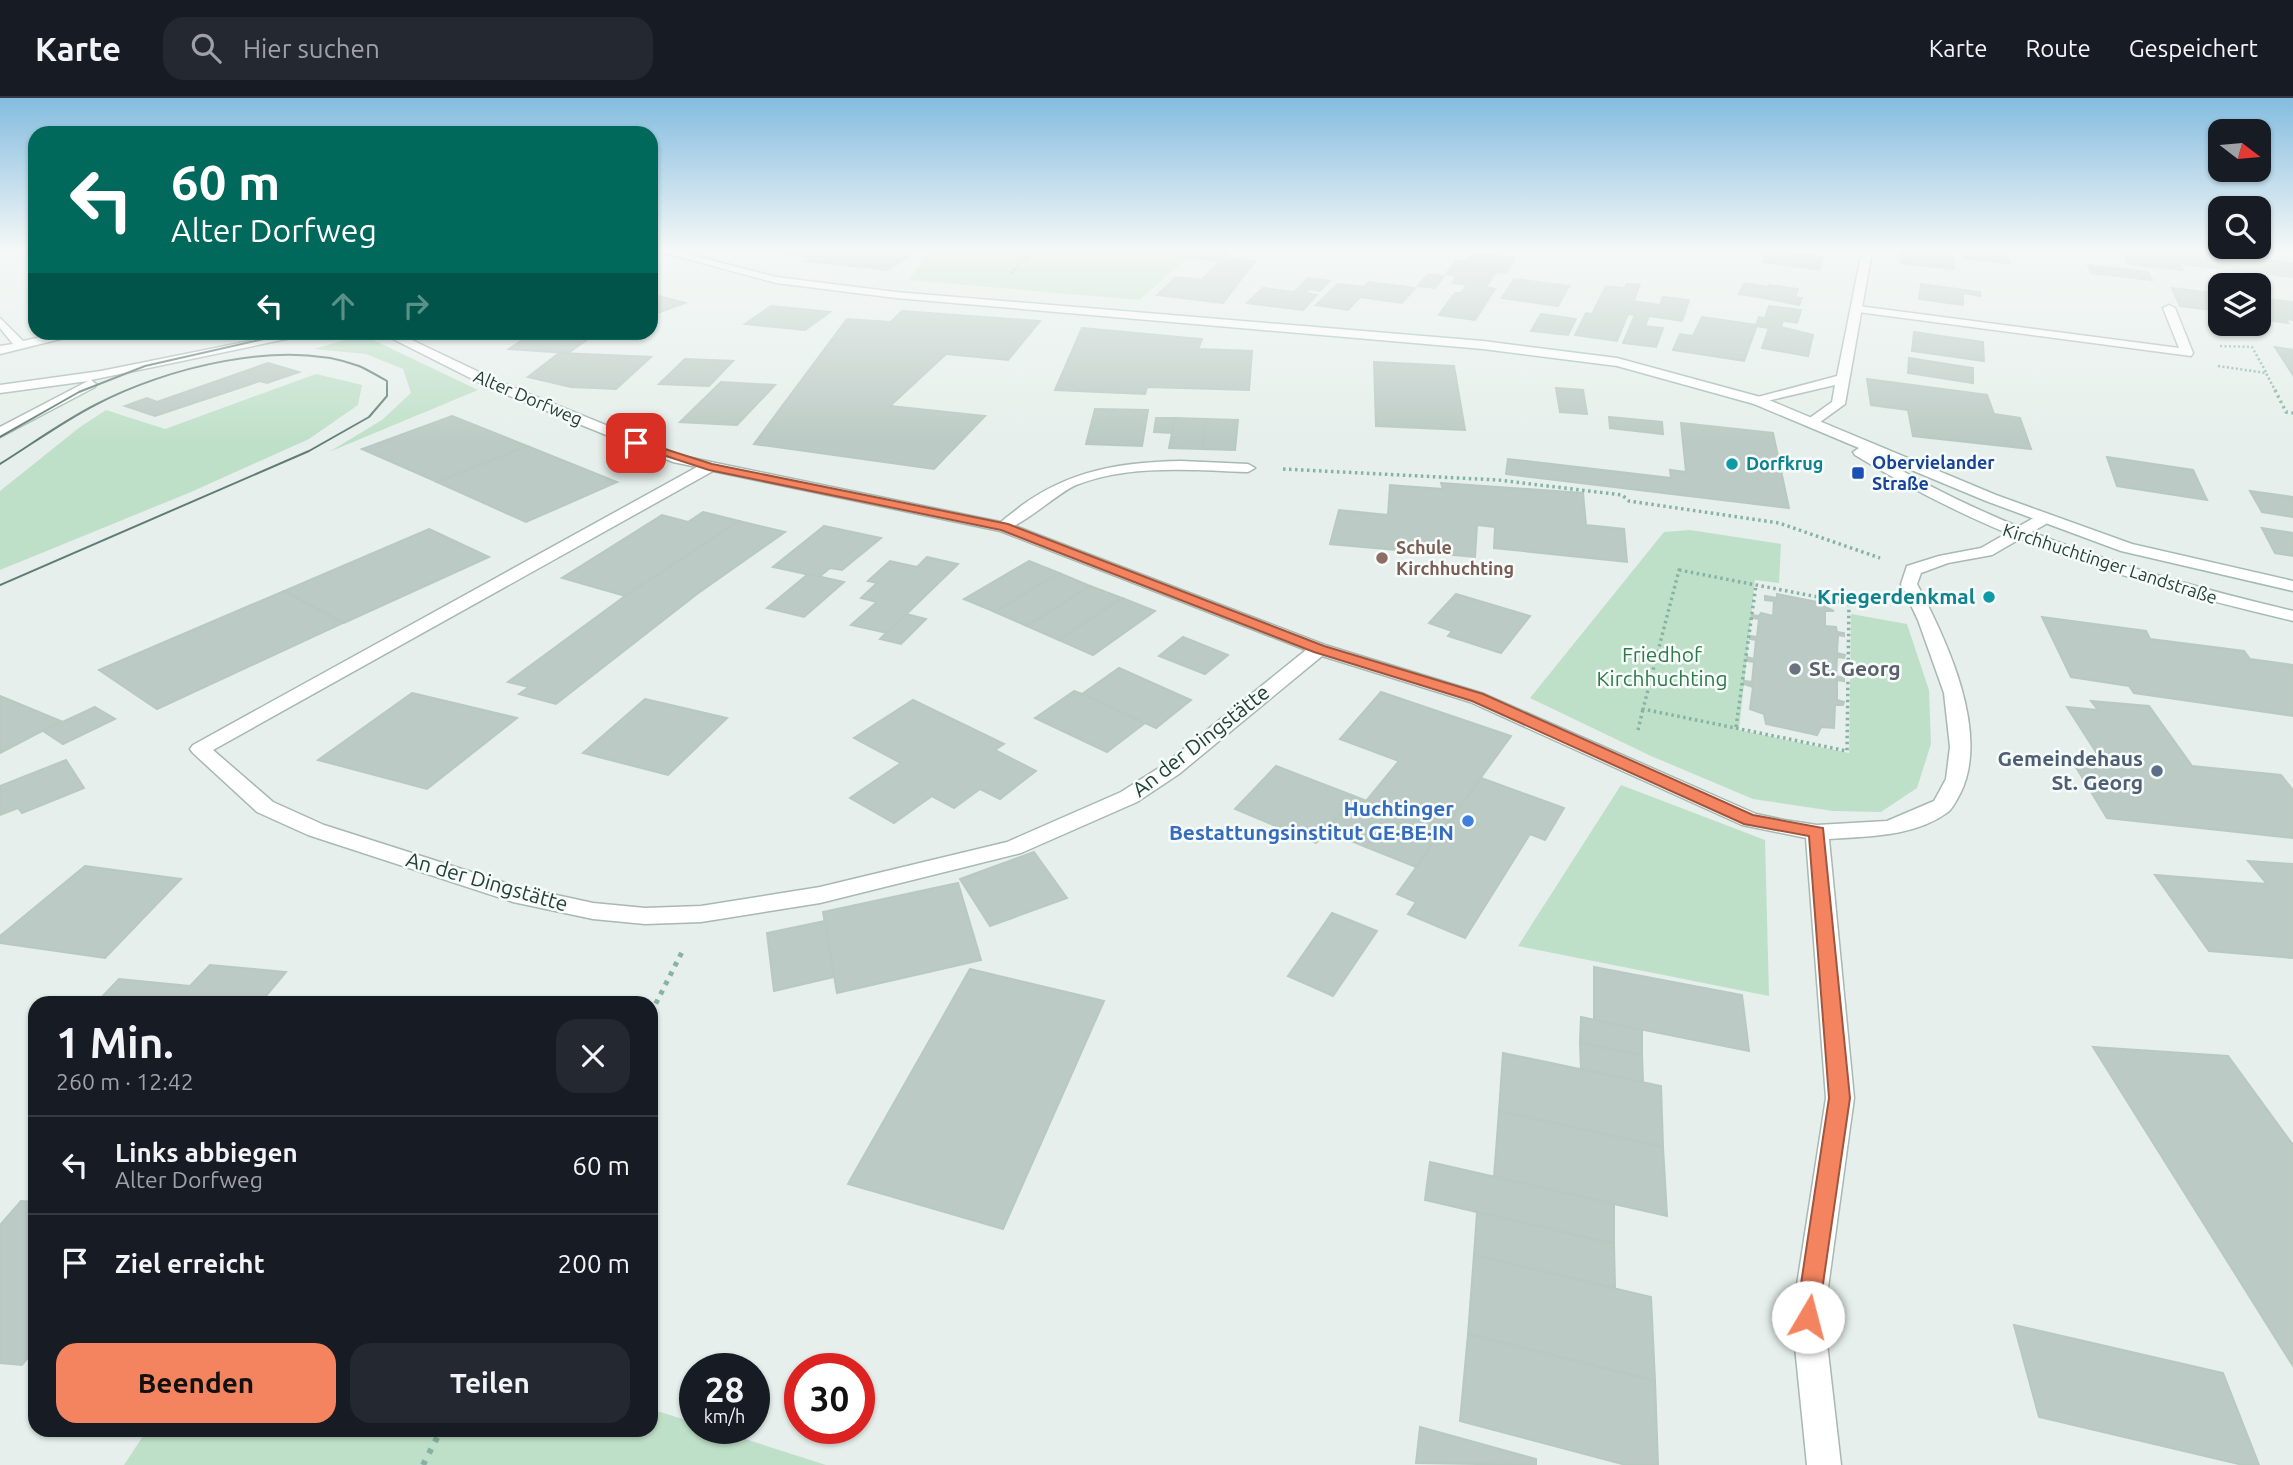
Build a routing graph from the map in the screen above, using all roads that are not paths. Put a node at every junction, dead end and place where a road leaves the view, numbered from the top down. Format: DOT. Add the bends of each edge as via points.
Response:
graph roads {
  1 [pos="1123,315"];
  2 [pos="1857,315"];
  3 [pos="1901,315"];
  4 [pos="2172,315"];
  5 [pos="0,321"];
  6 [pos="48,340"];
  7 [pos="245,340"];
  8 [pos="274,340"];
  9 [pos="401,340"];
  10 [pos="21,346"];
  11 [pos="0,350"];
  12 [pos="121,371"];
  13 [pos="1845,379"];
  14 [pos="37,384"];
  15 [pos="0,389"];
  16 [pos="0,398"];
  17 [pos="1759,401"];
  18 [pos="1818,426"];
  19 [pos="0,433"];
  20 [pos="709,467"];
  21 [pos="1248,468"];
  22 [pos="2045,518"];
  23 [pos="1004,527"];
  24 [pos="2014,536"];
  25 [pos="2293,586"];
  26 [pos="2293,616"];
  27 [pos="1319,649"];
  28 [pos="1817,832"];
  29 [pos="1824,1465"];
  1 -- 17 [label="street, Kirchhuchtinger Landstraße" via="1563,353 1664,372"];
  2 -- 13 [label="street"];
  3 -- 4 [label="street" via="2188,353"];
  5 -- 10 [label="street"];
  6 -- 10 [label="street"];
  7 -- 12 [label="street"];
  8 -- 12 [label="street"];
  9 -- 20 [label="street, Alter Dorfweg" via="615,435"];
  10 -- 11 [label="street"];
  12 -- 14 [label="street"];
  12 -- 19 [label="street" via="65,395"];
  13 -- 17 [label="street"];
  13 -- 18 [label="street" via="1838,404"];
  14 -- 15 [label="street"];
  14 -- 16 [label="street"];
  17 -- 18 [label="street, Kirchhuchtinger Landstraße"];
  18 -- 22 [label="street, Kirchhuchtinger Landstraße"];
  18 -- 24 [label="street, Kirchhuchtinger Landstraße" via="1900,479"];
  20 -- 23 [label="street, Alter Dorfweg"];
  20 -- 27 [label="street, An der Dingstätte" via="200,749 265,807 316,830 513,894 593,911 645,916 701,914 820,895 1013,848 1129,797 1172,769"];
  21 -- 23 [label="street" via="1151,465 1096,475 1054,491"];
  22 -- 24 [label="street"];
  22 -- 25 [label="street, Kirchhuchtinger Landstraße" via="2127,548"];
  23 -- 27 [label="street, Alter Dorfweg"];
  24 -- 26 [label="street, Kirchhuchtinger Landstraße" via="2146,579"];
  24 -- 28 [label="street, Alter Dorfweg" via="1986,552 1913,570 1909,584 1954,694 1960,747 1956,779 1942,806 1909,822 1859,832"];
  27 -- 28 [label="street, Alter Dorfweg" via="1478,698 1750,820"];
  28 -- 29 [label="street" via="1840,1098 1808,1317"];
}
